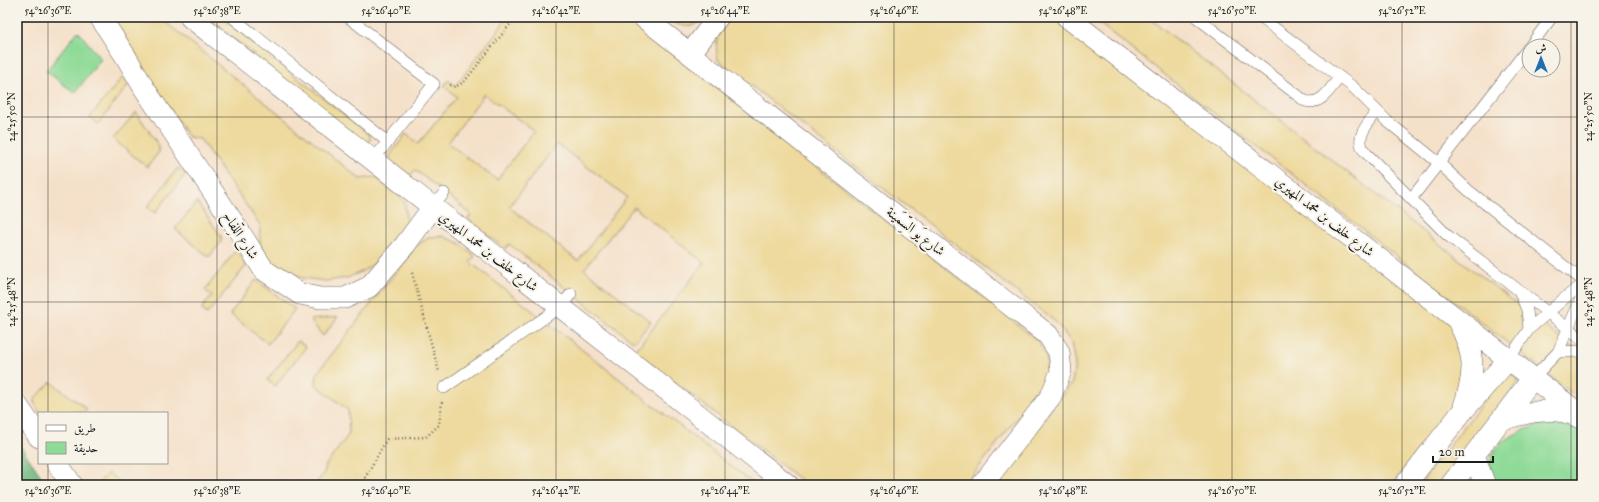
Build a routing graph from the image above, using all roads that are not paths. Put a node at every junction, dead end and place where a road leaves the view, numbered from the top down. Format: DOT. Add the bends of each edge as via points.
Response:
graph roads {
  1 [pos="100,17"];
  2 [pos="190,17"];
  3 [pos="232,17"];
  4 [pos="348,17"];
  5 [pos="643,17"];
  6 [pos="718,17"];
  7 [pos="1067,17"];
  8 [pos="1196,17"];
  9 [pos="1260,17"];
  10 [pos="1552,17"];
  11 [pos="1536,38"];
  12 [pos="690,54"];
  13 [pos="1521,57"];
  14 [pos="1340,77"];
  15 [pos="1377,111"];
  16 [pos="388,142"];
  17 [pos="374,160"];
  18 [pos="1439,163"];
  19 [pos="1411,199"];
  20 [pos="439,200"];
  21 [pos="1582,280"];
  22 [pos="1582,285"];
  23 [pos="1519,292"];
  24 [pos="1582,296"];
  25 [pos="566,300"];
  26 [pos="1548,314"];
  27 [pos="1455,317"];
  28 [pos="1529,329"];
  29 [pos="1569,329"];
  30 [pos="1582,339"];
  31 [pos="1582,351"];
  32 [pos="1558,352"];
  33 [pos="1509,359"];
  34 [pos="1533,378"];
  35 [pos="444,388"];
  36 [pos="17,405"];
  37 [pos="1461,413"];
  38 [pos="1582,417"];
  39 [pos="1501,420"];
  40 [pos="38,436"];
  41 [pos="1474,455"];
  42 [pos="58,464"];
  43 [pos="72,485"];
  44 [pos="788,485"];
  45 [pos="982,485"];
  46 [pos="1405,485"];
  47 [pos="1451,485"];
  48 [pos="1485,485"];
  1 -- 20 [label="street, شارع اللِّفاح" via="264,270 300,294 320,298 344,298 369,287"];
  2 -- 17 [label="street, شارع خلف بن محمد المهيري"];
  3 -- 16 [label="lane"];
  4 -- 16 [label="lane" via="434,84"];
  5 -- 12 [label="street, شارع يَو السِّمَينة"];
  6 -- 12 [label="street"];
  7 -- 27 [label="street, شارع خلف بن محمد المهيري"];
  8 -- 14 [label="lane" via="1305,101 1310,103 1322,99"];
  9 -- 14 [label="lane"];
  10 -- 11 [label="lane"];
  12 -- 45 [label="street, شارع يَو السِّمَينة" via="1048,335 1059,352 1061,371 1051,396"];
  13 -- 18 [label="lane"];
  14 -- 15 [label="lane"];
  15 -- 18 [label="lane"];
  15 -- 19 [label="lane" via="1361,136 1361,145"];
  16 -- 17 [label="lane"];
  17 -- 20 [label="street, شارع خلف بن محمد المهيري"];
  18 -- 19 [label="lane"];
  18 -- 21 [label="lane" via="1468,190"];
  19 -- 23 [label="lane" via="1447,235"];
  20 -- 25 [label="street, شارع خلف بن محمد المهيري"];
  22 -- 26 [label="lane"];
  23 -- 26 [label="lane"];
  23 -- 28 [label="lane" via="1527,310"];
  24 -- 29 [label="lane"];
  25 -- 35 [label="lane"];
  25 -- 44 [label="street, شارع خلف بن محمد المهيري"];
  26 -- 28 [label="lane"];
  26 -- 29 [label="lane"];
  27 -- 33 [label="street, شارع خلف بن محمد المهيري"];
  27 -- 37 [label="street" via="1467,337 1472,360 1471,384"];
  28 -- 33 [label="lane"];
  29 -- 30 [label="lane"];
  29 -- 32 [label="lane"];
  31 -- 32 [label="lane"];
  32 -- 34 [label="lane"];
  33 -- 34 [label="street, شارع خلف بن محمد المهيري"];
  33 -- 37 [label="street"];
  34 -- 38 [label="street, شارع خلف بن محمد المهيري"];
  34 -- 39 [label="street"];
  36 -- 40 [label="street"];
  37 -- 46 [label="street"];
  38 -- 39 [label="street" via="1550,411"];
  39 -- 41 [label="street"];
  41 -- 47 [label="street"];
  41 -- 48 [label="street"];
  42 -- 43 [label="street"];
}
